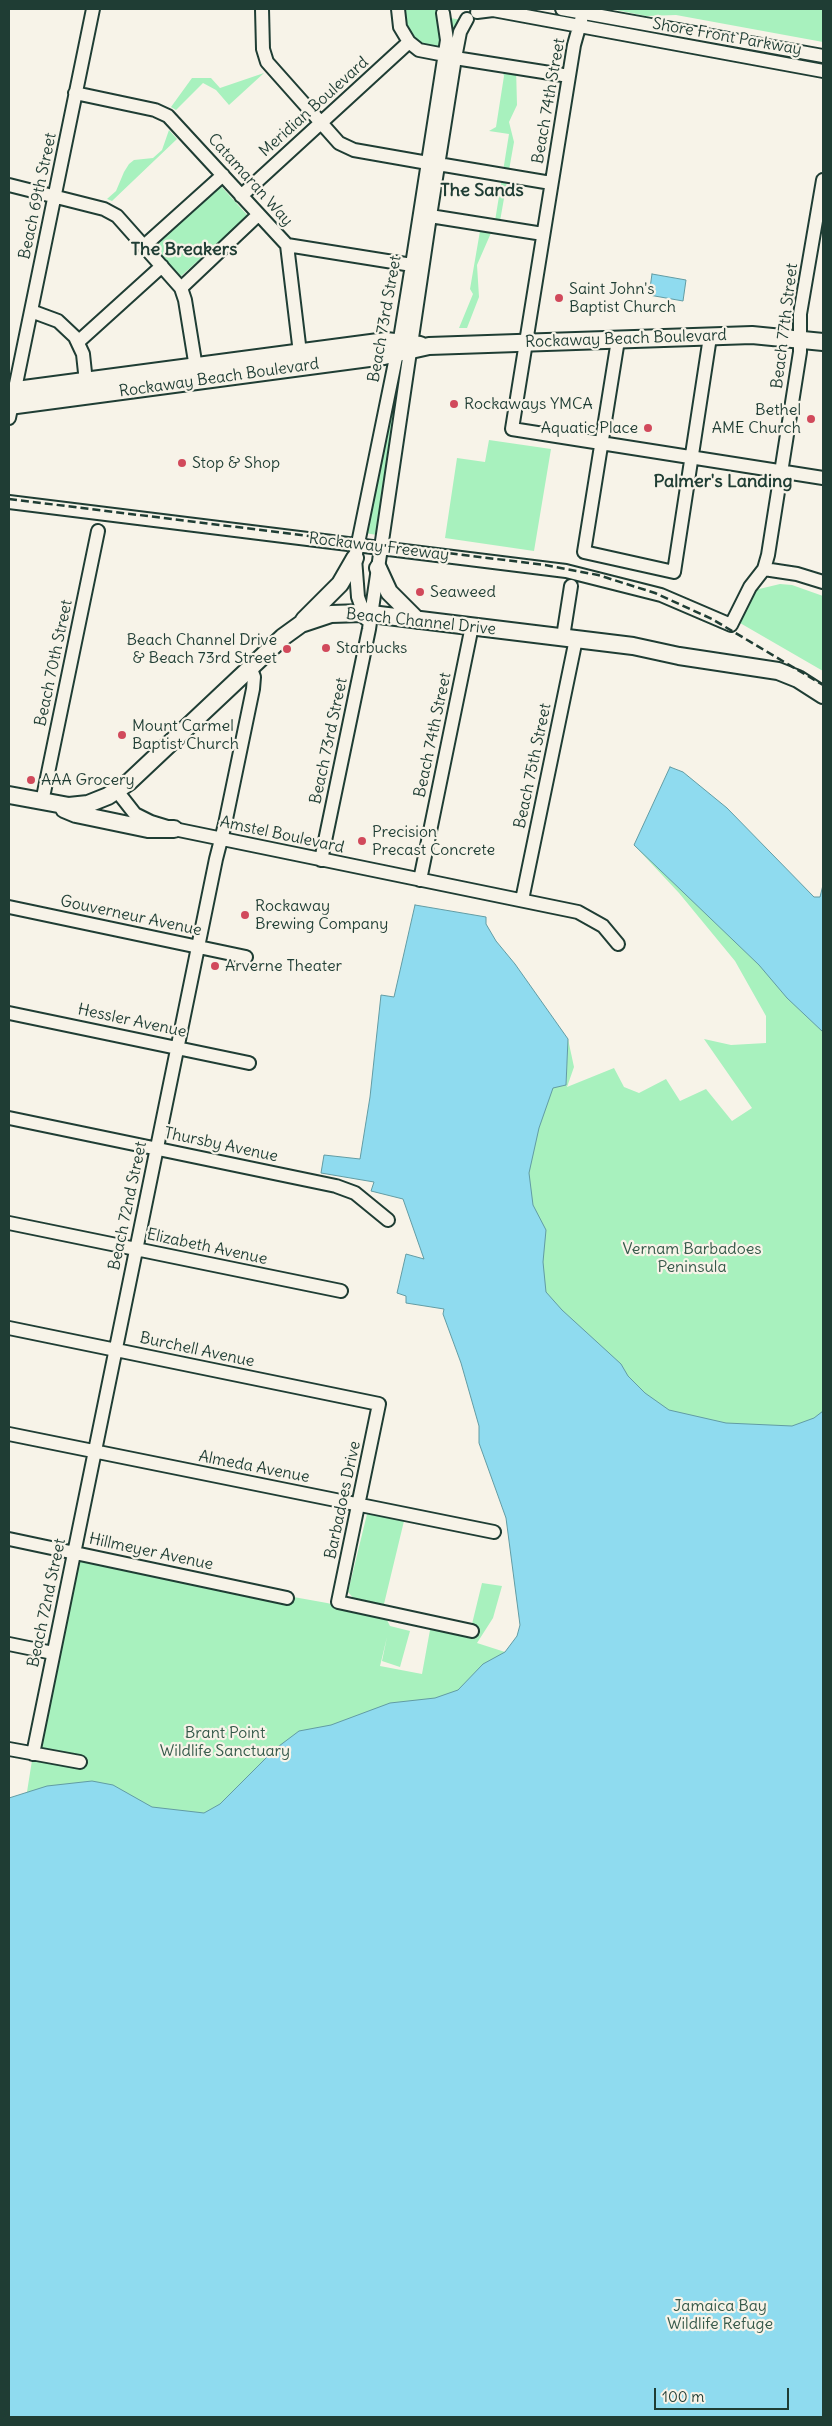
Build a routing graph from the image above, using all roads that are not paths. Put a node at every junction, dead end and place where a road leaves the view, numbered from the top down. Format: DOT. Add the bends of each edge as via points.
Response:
graph roads {
  1 [pos="93,9"];
  2 [pos="262,9"];
  3 [pos="398,9"];
  4 [pos="562,9"];
  5 [pos="441,11"];
  6 [pos="474,13"];
  7 [pos="583,13"];
  8 [pos="579,27"];
  9 [pos="409,42"];
  10 [pos="823,56"];
  11 [pos="450,57"];
  12 [pos="823,71"];
  13 [pos="569,76"];
  14 [pos="75,93"];
  15 [pos="321,123"];
  16 [pos="433,163"];
  17 [pos="223,175"];
  18 [pos="823,180"];
  19 [pos="552,183"];
  20 [pos="9,185"];
  21 [pos="54,196"];
  22 [pos="241,196"];
  23 [pos="258,214"];
  24 [pos="430,216"];
  25 [pos="543,234"];
  26 [pos="287,245"];
  27 [pos="144,246"];
  28 [pos="412,265"];
  29 [pos="162,266"];
  30 [pos="181,288"];
  31 [pos="31,310"];
  32 [pos="710,337"];
  33 [pos="800,339"];
  34 [pos="618,340"];
  35 [pos="78,342"];
  36 [pos="823,342"];
  37 [pos="526,343"];
  38 [pos="404,347"];
  39 [pos="300,353"];
  40 [pos="198,374"];
  41 [pos="86,382"];
  42 [pos="10,403"];
  43 [pos="601,443"];
  44 [pos="691,457"];
  45 [pos="781,472"];
  46 [pos="823,478"];
  47 [pos="9,502"];
  48 [pos="98,531"];
  49 [pos="380,548"];
  50 [pos="356,552"];
  51 [pos="378,568"];
  52 [pos="764,569"];
  53 [pos="823,582"];
  54 [pos="571,586"];
  55 [pos="736,616"];
  56 [pos="368,619"];
  57 [pos="417,620"];
  58 [pos="301,624"];
  59 [pos="472,626"];
  60 [pos="569,638"];
  61 [pos="714,655"];
  62 [pos="250,667"];
  63 [pos="823,682"];
  64 [pos="823,695"];
  65 [pos="117,791"];
  66 [pos="9,796"];
  67 [pos="48,803"];
  68 [pos="174,829"];
  69 [pos="221,839"];
  70 [pos="321,860"];
  71 [pos="420,880"];
  72 [pos="522,900"];
  73 [pos="9,907"];
  74 [pos="618,944"];
  75 [pos="198,946"];
  76 [pos="246,957"];
  77 [pos="9,1012"];
  78 [pos="177,1047"];
  79 [pos="249,1063"];
  80 [pos="9,1118"];
  81 [pos="156,1148"];
  82 [pos="388,1220"];
  83 [pos="9,1223"];
  84 [pos="136,1249"];
  85 [pos="340,1291"];
  86 [pos="9,1328"];
  87 [pos="115,1349"];
  88 [pos="380,1404"];
  89 [pos="9,1434"];
  90 [pos="94,1452"];
  91 [pos="359,1504"];
  92 [pos="494,1532"];
  93 [pos="9,1539"];
  94 [pos="74,1552"];
  95 [pos="287,1598"];
  96 [pos="472,1631"];
  97 [pos="9,1644"];
  98 [pos="53,1653"];
  99 [pos="9,1749"];
  100 [pos="33,1754"];
  101 [pos="80,1762"];
  1 -- 14 [label="street, Beach 69th Street"];
  2 -- 15 [label="street" via="263,49 267,62"];
  3 -- 9 [label="street" via="400,27"];
  4 -- 7 [label="street, Shore Front Parkway"];
  5 -- 6 [label="street, Shore Front Parkway" via="454,19"];
  5 -- 11 [label="street, Beach 73rd Street"];
  6 -- 8 [label="street, Shore Front Parkway" via="493,10"];
  6 -- 11 [label="street, Beach 73rd Street" via="460,32"];
  7 -- 8 [label="street, Beach 74th Street"];
  7 -- 10 [label="street, Shore Front Parkway"];
  8 -- 12 [label="street, Shore Front Parkway"];
  8 -- 13 [label="street, Beach 74th Street"];
  9 -- 11 [label="street" via="419,50"];
  9 -- 15 [label="street, Meridian Boulevard"];
  11 -- 13 [label="street"];
  11 -- 16 [label="street, Beach 73rd Street"];
  13 -- 19 [label="street, Beach 74th Street"];
  14 -- 17 [label="street, Catamaran Way" via="165,114"];
  14 -- 21 [label="street, Beach 69th Street"];
  15 -- 16 [label="street" via="346,148"];
  15 -- 22 [label="street, Meridian Boulevard"];
  16 -- 19 [label="street"];
  16 -- 24 [label="street, Beach 73rd Street"];
  16 -- 28 [label="street, Beach 73rd Street"];
  17 -- 22 [label="street, Catamaran Way"];
  17 -- 27 [label="street"];
  18 -- 33 [label="street, Beach 77th Street" via="800,314"];
  19 -- 25 [label="street, Beach 74th Street"];
  20 -- 21 [label="street"];
  21 -- 27 [label="street" via="110,211"];
  21 -- 31 [label="street, Beach 69th Street"];
  22 -- 23 [label="street, Catamaran Way"];
  23 -- 26 [label="street, Catamaran Way"];
  23 -- 30 [label="street"];
  24 -- 25 [label="street"];
  24 -- 38 [label="street, Beach 73rd Street"];
  25 -- 37 [label="street, Beach 74th Street"];
  26 -- 28 [label="street, Catamaran Way"];
  26 -- 39 [label="street"];
  27 -- 29 [label="street"];
  28 -- 38 [label="street, Beach 73rd Street"];
  29 -- 30 [label="street"];
  29 -- 35 [label="street"];
  30 -- 40 [label="street"];
  31 -- 35 [label="street" via="58,321"];
  31 -- 42 [label="street, Beach 69th Street"];
  32 -- 33 [label="main road, Rockaway Beach Boulevard" via="764,335"];
  32 -- 34 [label="main road, Rockaway Beach Boulevard"];
  32 -- 44 [label="street"];
  33 -- 36 [label="main road, Rockaway Beach Boulevard"];
  33 -- 45 [label="street, Beach 77th Street"];
  34 -- 37 [label="main road, Rockaway Beach Boulevard"];
  34 -- 43 [label="street"];
  35 -- 41 [label="street" via="83,354"];
  37 -- 38 [label="main road, Rockaway Beach Boulevard"];
  37 -- 43 [label="street, Beach 74th Street" via="512,429"];
  38 -- 39 [label="main road, Rockaway Beach Boulevard" via="386,341"];
  38 -- 40 [label="main road, Rockaway Beach Boulevard"];
  38 -- 49 [label="street, Beach 73rd Street"];
  38 -- 50 [label="street, Beach 73rd Street"];
  39 -- 40 [label="main road, Rockaway Beach Boulevard"];
  40 -- 41 [label="main road, Rockaway Beach Boulevard"];
  40 -- 42 [label="main road, Rockaway Beach Boulevard"];
  41 -- 42 [label="main road, Rockaway Beach Boulevard"];
  43 -- 44 [label="street"];
  43 -- 44 [label="street" via="584,552 674,572"];
  44 -- 45 [label="street"];
  45 -- 46 [label="street"];
  45 -- 52 [label="street, Beach 77th Street"];
  47 -- 50 [label="street, Rockaway Freeway"];
  48 -- 67 [label="street, Beach 70th Street"];
  49 -- 50 [label="street, Rockaway Freeway"];
  49 -- 51 [label="street, Beach 73rd Street"];
  49 -- 55 [label="street, Rockaway Freeway" via="566,570 661,595 731,625"];
  50 -- 56 [label="street, Beach 73rd Street" via="358,598"];
  50 -- 58 [label="main road" via="336,588"];
  51 -- 56 [label="street, Beach 73rd Street"];
  51 -- 57 [label="main road" via="389,592"];
  52 -- 53 [label="street"];
  52 -- 55 [label="street, Beach 77th Street" via="750,587"];
  54 -- 60 [label="street, Beach 75th Street"];
  56 -- 57 [label="main road, Beach Channel Drive"];
  56 -- 58 [label="main road, Beach Channel Drive" via="331,614"];
  56 -- 70 [label="street, Beach 73rd Street"];
  57 -- 59 [label="main road, Beach Channel Drive"];
  58 -- 62 [label="main road, Beach Channel Drive"];
  59 -- 60 [label="main road, Beach Channel Drive"];
  59 -- 71 [label="street, Beach 74th Street"];
  60 -- 61 [label="main road, Beach Channel Drive" via="633,646 681,646"];
  60 -- 72 [label="street, Beach 75th Street"];
  61 -- 63 [label="main road" via="781,660"];
  61 -- 64 [label="main road" via="778,670"];
  62 -- 65 [label="main road, Beach Channel Drive"];
  62 -- 69 [label="street, Beach 72nd Street" via="254,677 253,688"];
  65 -- 67 [label="main road, Beach Channel Drive" via="88,804"];
  65 -- 68 [label="street, Amstel Boulevard" via="131,811 140,817"];
  66 -- 67 [label="main road, Beach Channel Drive"];
  67 -- 68 [label="main road" via="85,816 148,829"];
  68 -- 69 [label="street, Amstel Boulevard"];
  69 -- 70 [label="street, Amstel Boulevard"];
  69 -- 75 [label="street, Beach 72nd Street"];
  70 -- 71 [label="street, Amstel Boulevard"];
  71 -- 72 [label="street, Amstel Boulevard"];
  72 -- 74 [label="street, Amstel Boulevard" via="583,914 603,926"];
  73 -- 75 [label="street, Gouverneur Avenue"];
  75 -- 76 [label="street, Gouverneur Avenue"];
  75 -- 78 [label="street, Beach 72nd Street"];
  77 -- 78 [label="street, Hessler Avenue"];
  78 -- 79 [label="street, Hessler Avenue"];
  78 -- 81 [label="street, Beach 72nd Street"];
  80 -- 81 [label="street, Thursby Avenue"];
  81 -- 82 [label="street, Thursby Avenue" via="346,1189 360,1196"];
  81 -- 84 [label="street, Beach 72nd Street"];
  83 -- 84 [label="street, Elizabeth Avenue"];
  84 -- 85 [label="street, Elizabeth Avenue"];
  84 -- 87 [label="street, Beach 72nd Street"];
  86 -- 87 [label="street, Burchell Avenue"];
  87 -- 88 [label="street, Burchell Avenue"];
  87 -- 90 [label="street, Beach 72nd Street"];
  88 -- 91 [label="street, Barbadoes Drive"];
  89 -- 90 [label="street, Almeda Avenue"];
  90 -- 91 [label="street, Almeda Avenue"];
  90 -- 94 [label="street, Beach 72nd Street"];
  91 -- 92 [label="street, Almeda Avenue"];
  91 -- 96 [label="street, Barbadoes Drive" via="338,1602"];
  93 -- 94 [label="street, Hillmeyer Avenue"];
  94 -- 95 [label="street, Hillmeyer Avenue"];
  94 -- 98 [label="street, Beach 72nd Street"];
  97 -- 98 [label="street"];
  98 -- 100 [label="street, Beach 72nd Street"];
  99 -- 100 [label="street"];
  100 -- 101 [label="street"];
}
